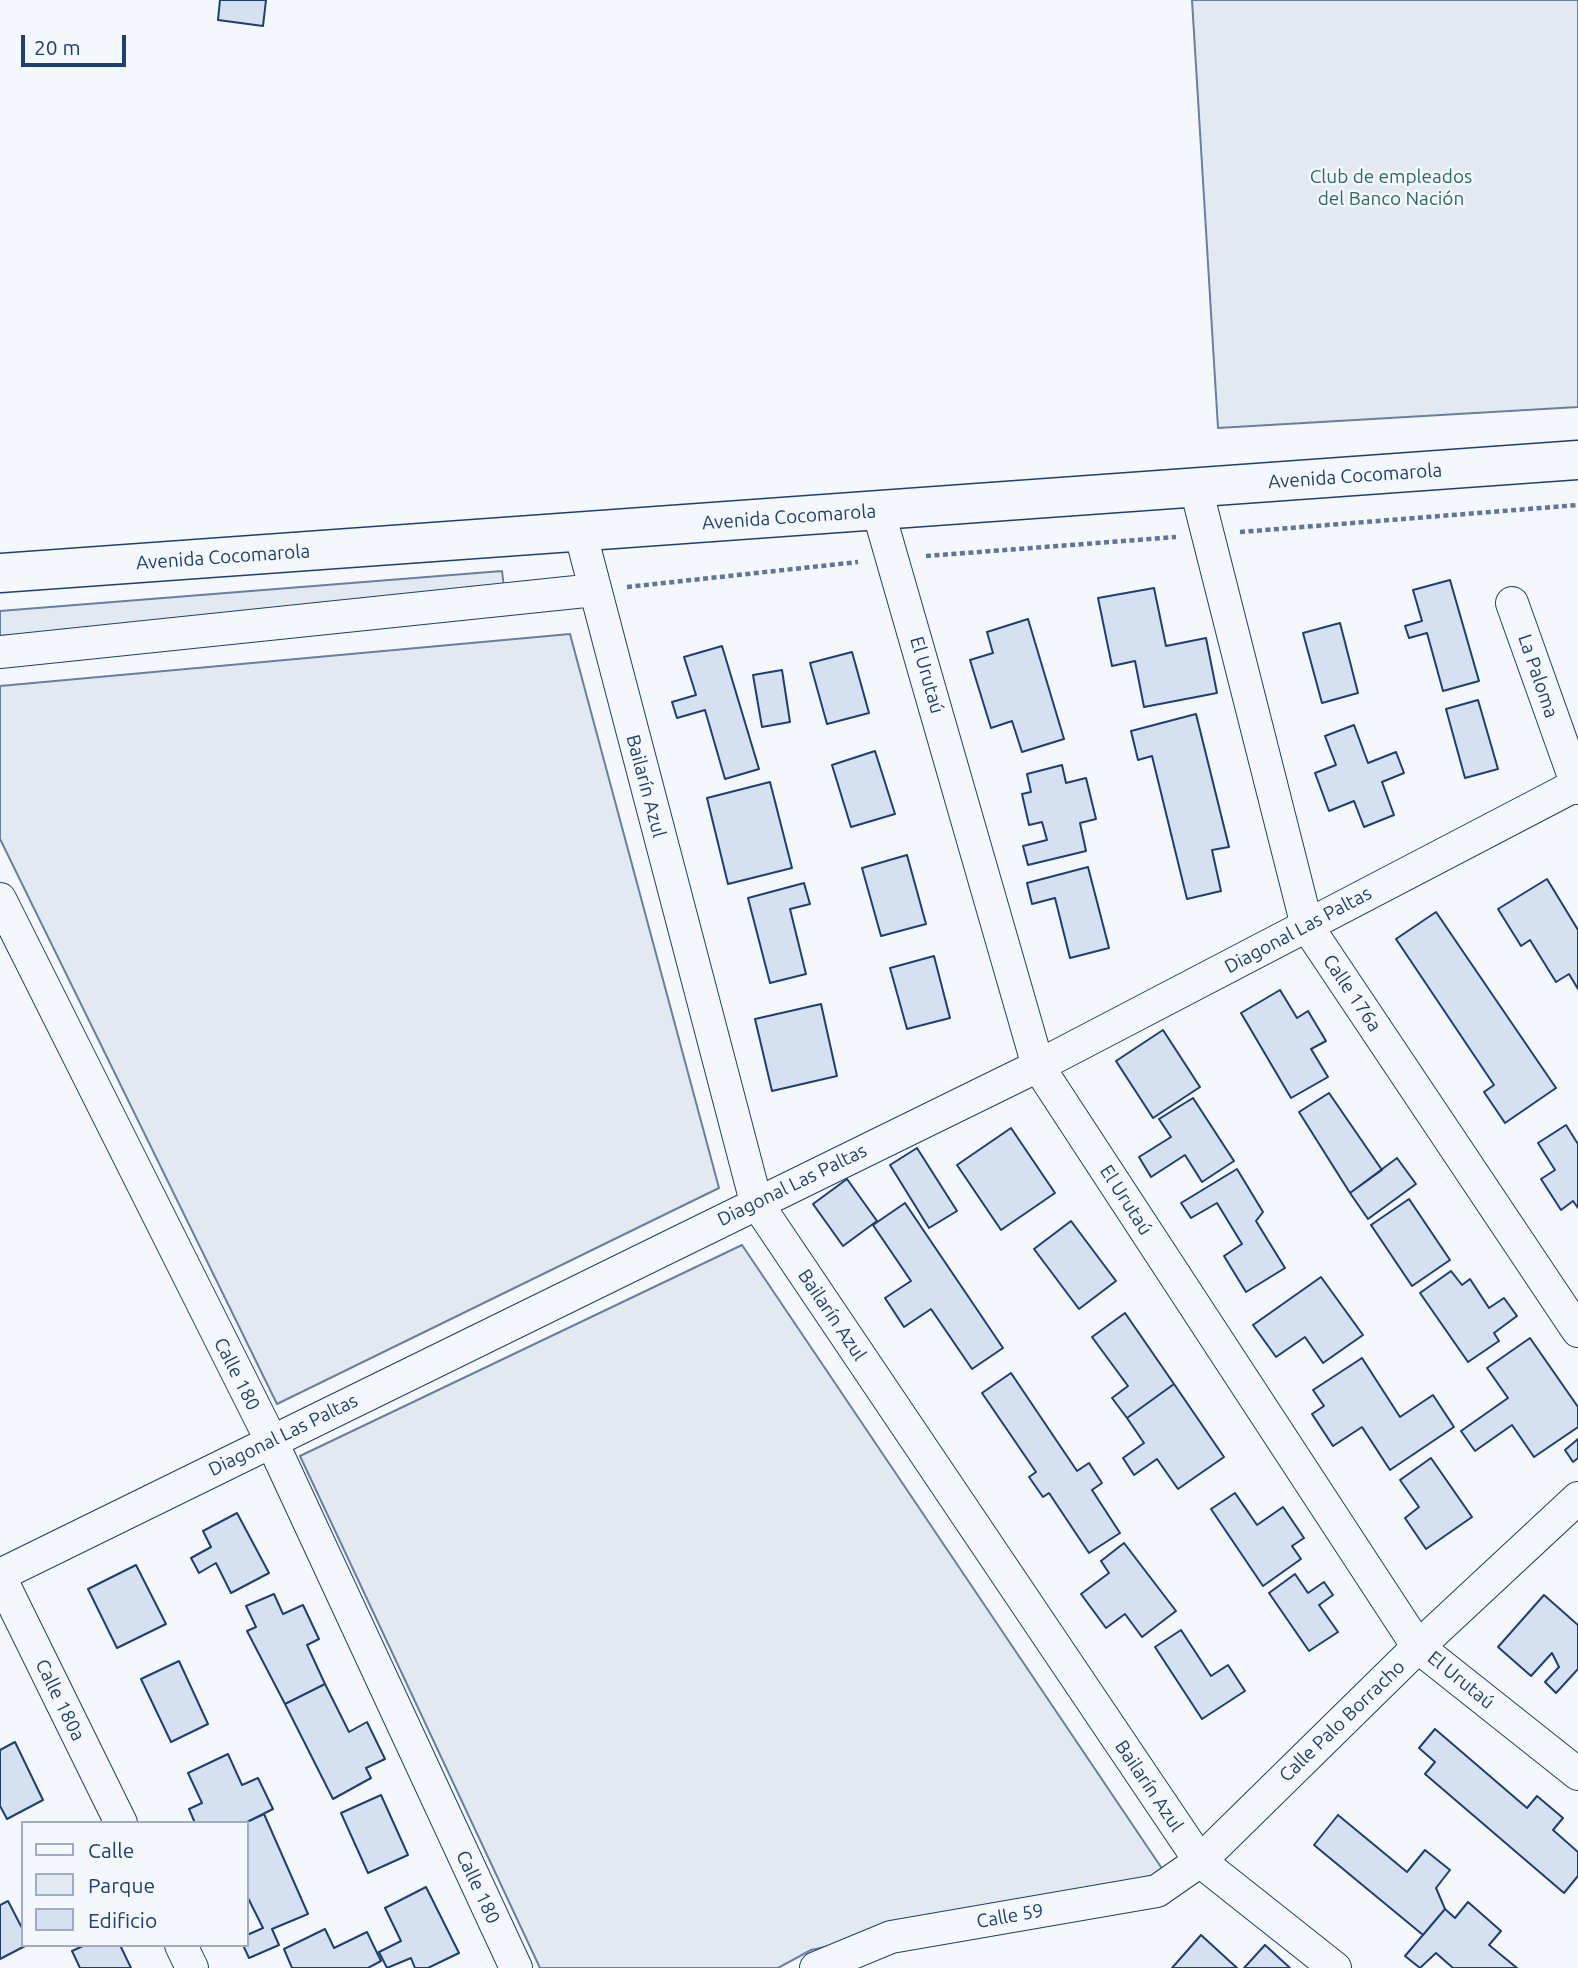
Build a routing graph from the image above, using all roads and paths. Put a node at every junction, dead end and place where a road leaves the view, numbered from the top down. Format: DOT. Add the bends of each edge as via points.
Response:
graph roads {
  1 [pos="1578,460"];
  2 [pos="1196,488"];
  3 [pos="1578,505"];
  4 [pos="878,510"];
  5 [pos="580,531"];
  6 [pos="1206,534"];
  7 [pos="894,558"];
  8 [pos="0,573"];
  9 [pos="594,590"];
  10 [pos="1512,603"];
  11 [pos="0,652"];
  12 [pos="1577,786"];
  13 [pos="0,899"];
  14 [pos="1307,926"];
  15 [pos="1038,1066"];
  16 [pos="756,1202"];
  17 [pos="1578,1331"];
  18 [pos="271,1440"];
  19 [pos="1578,1498"];
  20 [pos="0,1576"];
  21 [pos="1418,1647"];
  22 [pos="1578,1774"];
  23 [pos="120,1821"];
  24 [pos="1200,1861"];
  25 [pos="182,1947"];
  26 [pos="835,1964"];
  27 [pos="192,1968"];
  28 [pos="516,1968"];
  29 [pos="1335,1968"];
  1 -- 2 [label="main road, Avenida Cocomarola"];
  2 -- 4 [label="main road, Avenida Cocomarola"];
  2 -- 6 [label="street, Calle 176a"];
  3 -- 6 [label="path"];
  4 -- 5 [label="main road, Avenida Cocomarola"];
  4 -- 7 [label="street, El Urutaú"];
  5 -- 8 [label="main road, Avenida Cocomarola"];
  5 -- 9 [label="street, Bailarín Azul"];
  6 -- 7 [label="path"];
  6 -- 14 [label="street, Calle 176a"];
  7 -- 9 [label="path"];
  7 -- 15 [label="street, El Urutaú"];
  9 -- 11 [label="street"];
  9 -- 16 [label="street, Bailarín Azul"];
  10 -- 12 [label="street, La Paloma"];
  12 -- 14 [label="street, Diagonal Las Paltas"];
  13 -- 18 [label="street, Calle 180"];
  14 -- 15 [label="street, Diagonal Las Paltas"];
  14 -- 17 [label="street, Calle 176a"];
  15 -- 16 [label="street, Diagonal Las Paltas"];
  15 -- 21 [label="street, El Urutaú"];
  16 -- 18 [label="street, Diagonal Las Paltas"];
  16 -- 24 [label="street, Bailarín Azul"];
  18 -- 20 [label="street, Diagonal Las Paltas"];
  18 -- 28 [label="street, Calle 180"];
  19 -- 21 [label="street, Calle Palo Borracho"];
  20 -- 23 [label="street, Calle 180a"];
  21 -- 22 [label="street, El Urutaú"];
  21 -- 24 [label="street, Calle Palo Borracho"];
  24 -- 26 [label="street, Calle 59" via="1157,1891 891,1937"];
  24 -- 29 [label="street, Bailarín Azul"];
  25 -- 27 [label="street"];
}
